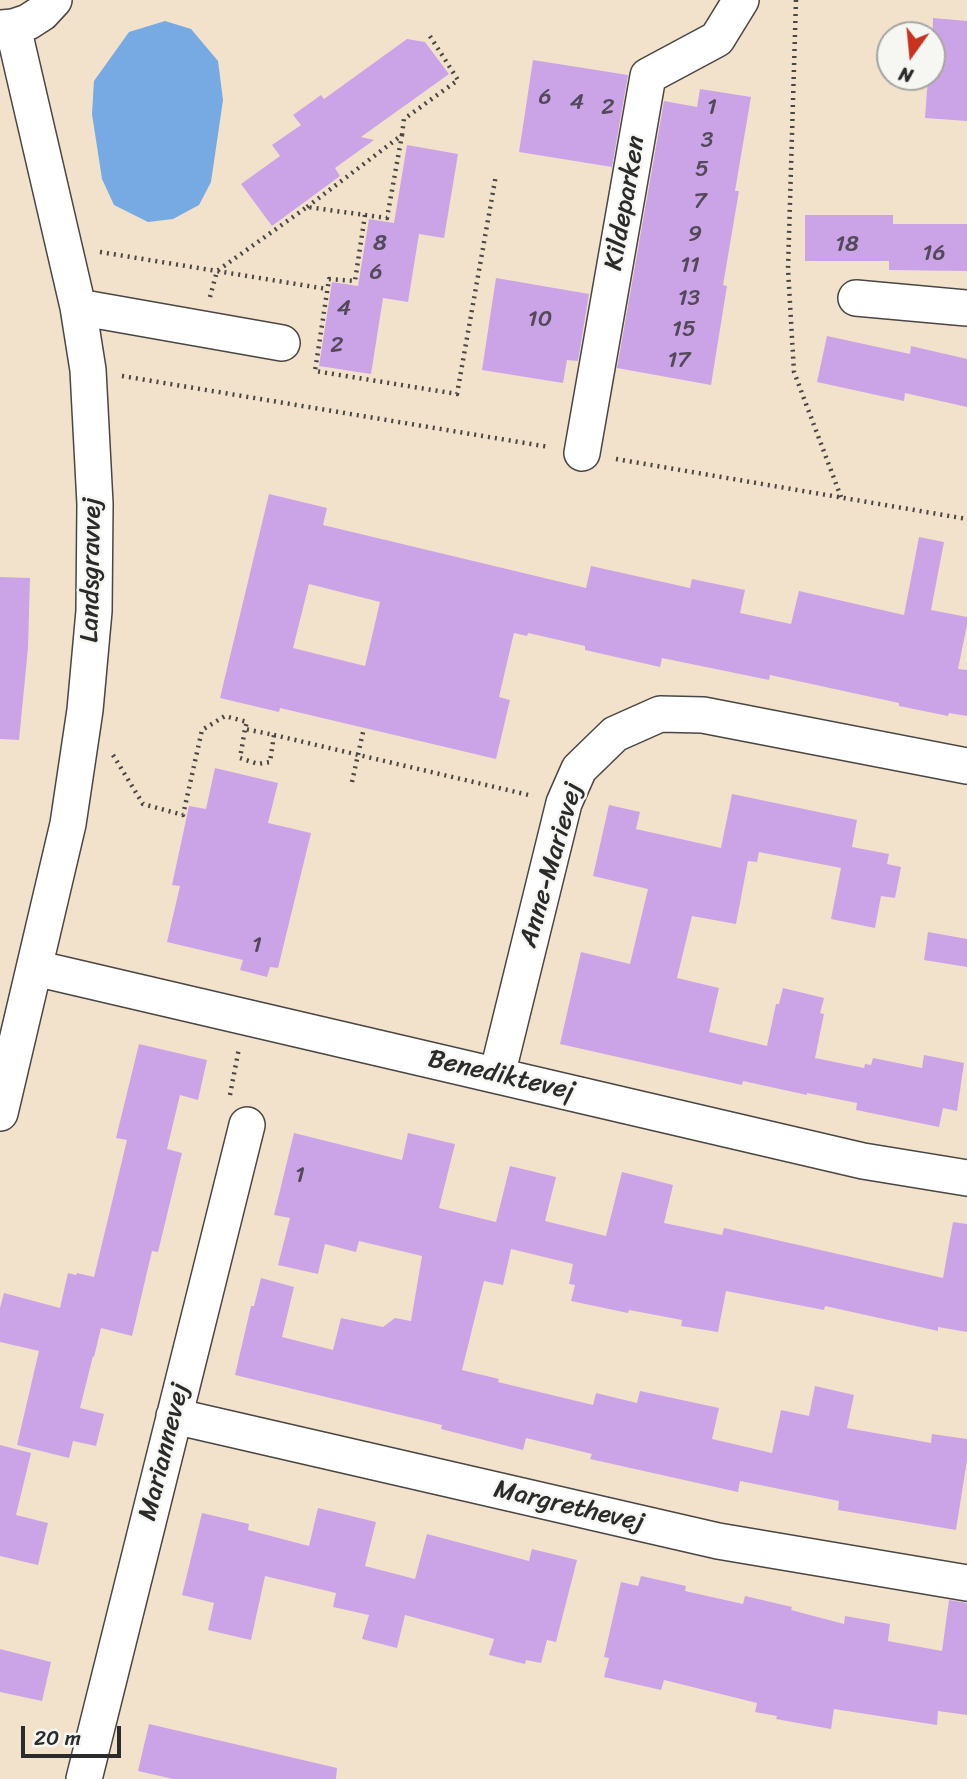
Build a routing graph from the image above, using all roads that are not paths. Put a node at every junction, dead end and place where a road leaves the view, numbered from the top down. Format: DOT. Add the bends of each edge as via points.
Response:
graph roads {
  1 [pos="54,0"];
  2 [pos="741,0"];
  3 [pos="6,28"];
  4 [pos="856,298"];
  5 [pos="78,307"];
  6 [pos="967,308"];
  7 [pos="282,344"];
  8 [pos="582,453"];
  9 [pos="967,766"];
  10 [pos="35,968"];
  11 [pos="497,1075"];
  12 [pos="0,1113"];
  13 [pos="247,1125"];
  14 [pos="967,1178"];
  15 [pos="174,1416"];
  16 [pos="967,1583"];
  17 [pos="84,1779"];
  1 -- 3 [label="street" via="28,22"];
  2 -- 8 [label="street, Kildeparken" via="717,39 648,75"];
  3 -- 5 [label="street, Landsgravvej"];
  4 -- 6 [label="street"];
  5 -- 7 [label="street"];
  5 -- 10 [label="street, Landsgravvej" via="88,370 95,504 94,611 68,824"];
  9 -- 11 [label="street, Anne-Marievej" via="703,715 660,714 615,734 579,769 564,803"];
  10 -- 11 [label="street, Benediktevej"];
  10 -- 12 [label="street, Landsgravvej"];
  11 -- 14 [label="street, Benediktevej" via="863,1161"];
  13 -- 15 [label="street, Mariannevej"];
  15 -- 16 [label="street, Margrethevej" via="718,1541"];
  15 -- 17 [label="street, Mariannevej"];
}
